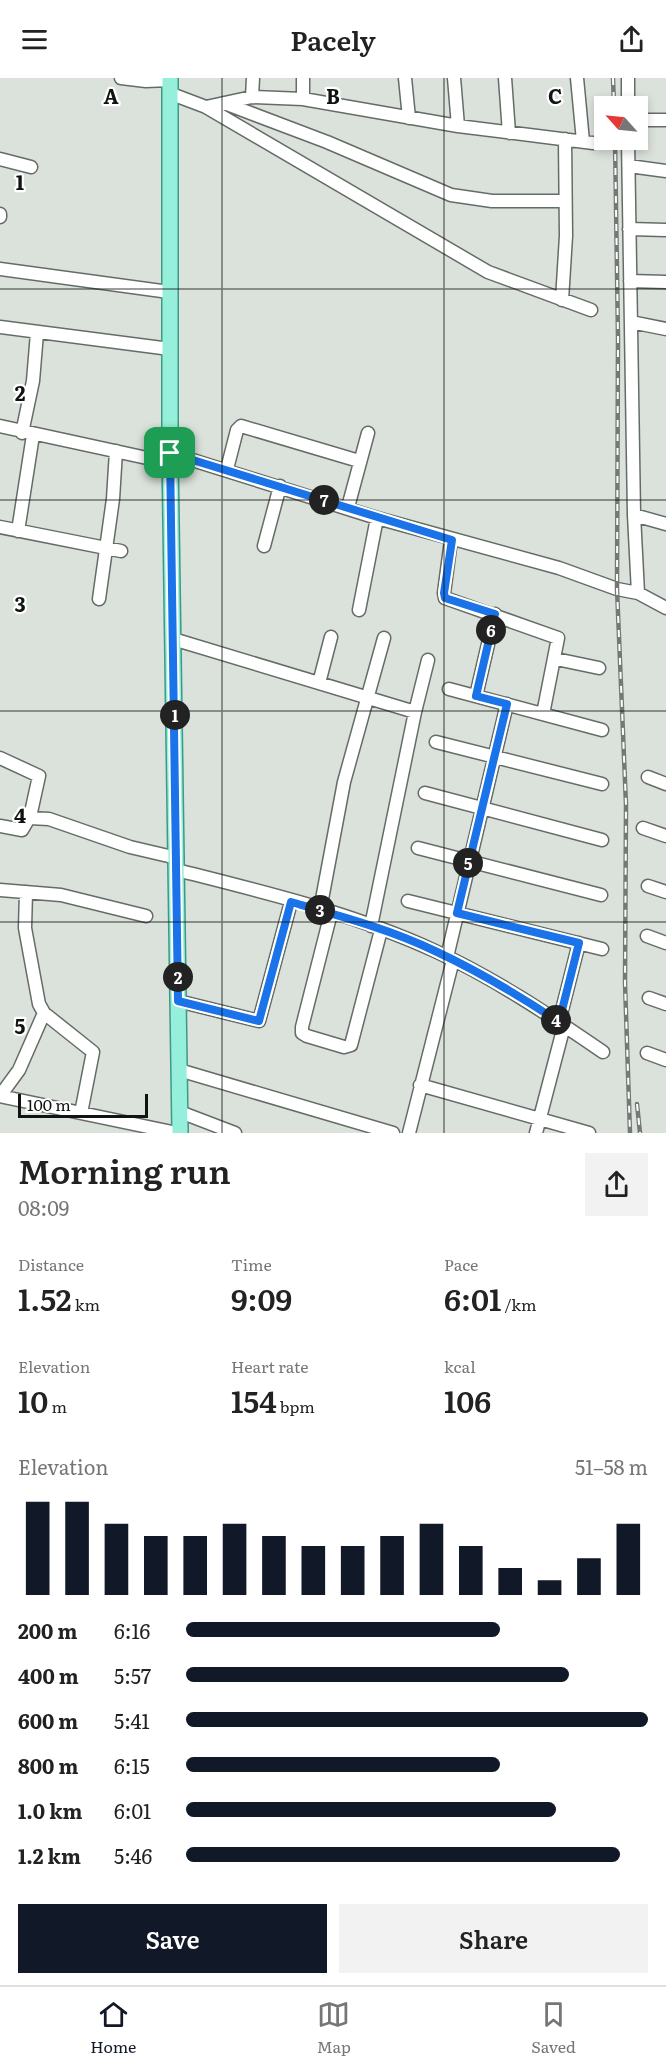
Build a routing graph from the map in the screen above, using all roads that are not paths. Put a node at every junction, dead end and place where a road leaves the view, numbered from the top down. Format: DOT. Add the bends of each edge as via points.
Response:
graph roads {
  1 [pos="121,78"];
  2 [pos="253,78"];
  3 [pos="303,78"];
  4 [pos="405,78"];
  5 [pos="454,78"];
  6 [pos="505,78"];
  7 [pos="577,78"];
  8 [pos="628,78"];
  9 [pos="170,83"];
  10 [pos="628,96"];
  11 [pos="252,97"];
  12 [pos="303,99"];
  13 [pos="223,103"];
  14 [pos="206,107"];
  15 [pos="409,118"];
  16 [pos="648,120"];
  17 [pos="666,120"];
  18 [pos="458,126"];
  19 [pos="509,133"];
  20 [pos="565,139"];
  21 [pos="628,150"];
  22 [pos="0,159"];
  23 [pos="629,166"];
  24 [pos="31,168"];
  25 [pos="666,171"];
  26 [pos="565,201"];
  27 [pos="629,230"];
  28 [pos="666,230"];
  29 [pos="0,270"];
  30 [pos="630,282"];
  31 [pos="666,282"];
  32 [pos="169,292"];
  33 [pos="562,300"];
  34 [pos="591,310"];
  35 [pos="631,322"];
  36 [pos="0,327"];
  37 [pos="666,329"];
  38 [pos="38,333"];
  39 [pos="170,349"];
  40 [pos="0,426"];
  41 [pos="368,433"];
  42 [pos="27,434"];
  43 [pos="116,451"];
  44 [pos="170,458"];
  45 [pos="359,461"];
  46 [pos="227,469"];
  47 [pos="280,486"];
  48 [pos="348,507"];
  49 [pos="634,515"];
  50 [pos="376,518"];
  51 [pos="666,524"];
  52 [pos="0,527"];
  53 [pos="18,531"];
  54 [pos="452,540"];
  55 [pos="264,546"];
  56 [pos="106,547"];
  57 [pos="121,550"];
  58 [pos="638,593"];
  59 [pos="99,599"];
  60 [pos="666,608"];
  61 [pos="359,610"];
  62 [pos="495,614"];
  63 [pos="331,637"];
  64 [pos="384,638"];
  65 [pos="173,639"];
  66 [pos="556,659"];
  67 [pos="428,660"];
  68 [pos="599,668"];
  69 [pos="319,683"];
  70 [pos="449,689"];
  71 [pos="476,696"];
  72 [pos="366,697"];
  73 [pos="507,704"];
  74 [pos="415,712"];
  75 [pos="543,714"];
  76 [pos="602,730"];
  77 [pos="436,742"];
  78 [pos="494,756"];
  79 [pos="0,758"];
  80 [pos="648,777"];
  81 [pos="602,784"];
  82 [pos="666,784"];
  83 [pos="425,794"];
  84 [pos="481,808"];
  85 [pos="30,817"];
  86 [pos="0,826"];
  87 [pos="643,828"];
  88 [pos="666,836"];
  89 [pos="602,840"];
  90 [pos="417,848"];
  91 [pos="468,861"];
  92 [pos="177,864"];
  93 [pos="648,886"];
  94 [pos="0,890"];
  95 [pos="26,892"];
  96 [pos="666,892"];
  97 [pos="601,895"];
  98 [pos="408,901"];
  99 [pos="291,902"];
  100 [pos="326,912"];
  101 [pos="457,913"];
  102 [pos="146,916"];
  103 [pos="376,928"];
  104 [pos="647,936"];
  105 [pos="579,943"];
  106 [pos="666,943"];
  107 [pos="602,949"];
  108 [pos="450,959"];
  109 [pos="649,998"];
  110 [pos="178,1001"];
  111 [pos="666,1004"];
  112 [pos="44,1013"];
  113 [pos="562,1024"];
  114 [pos="603,1052"];
  115 [pos="647,1053"];
  116 [pos="666,1060"];
  117 [pos="179,1070"];
  118 [pos="420,1085"];
  119 [pos="0,1096"];
  120 [pos="180,1112"];
  121 [pos="81,1113"];
  122 [pos="539,1119"];
  123 [pos="178,1133"];
  124 [pos="235,1133"];
  125 [pos="393,1133"];
  126 [pos="410,1133"];
  127 [pos="536,1133"];
  128 [pos="589,1133"];
  1 -- 9 [label="street"];
  2 -- 11 [label="street"];
  3 -- 12 [label="street"];
  4 -- 15 [label="street"];
  5 -- 18 [label="street"];
  6 -- 19 [label="street"];
  7 -- 20 [label="street" via="588,142"];
  8 -- 10 [label="street"];
  9 -- 14 [label="street"];
  9 -- 32 [label="main road"];
  11 -- 12 [label="street"];
  11 -- 13 [label="street"];
  12 -- 15 [label="street"];
  13 -- 14 [label="street"];
  13 -- 26 [label="street" via="451,195 492,201"];
  14 -- 33 [label="street" via="488,272"];
  15 -- 18 [label="street"];
  16 -- 17 [label="street"];
  18 -- 19 [label="street"];
  19 -- 20 [label="street"];
  20 -- 26 [label="street"];
  21 -- 23 [label="street"];
  22 -- 24 [label="street"];
  23 -- 25 [label="street"];
  23 -- 27 [label="street"];
  26 -- 33 [label="street"];
  27 -- 28 [label="street"];
  27 -- 30 [label="street"];
  29 -- 32 [label="street"];
  30 -- 31 [label="street"];
  30 -- 35 [label="street"];
  32 -- 39 [label="main road"];
  33 -- 34 [label="street"];
  35 -- 37 [label="street"];
  35 -- 49 [label="street"];
  36 -- 38 [label="street"];
  38 -- 39 [label="street"];
  38 -- 42 [label="street"];
  39 -- 44 [label="main road"];
  40 -- 42 [label="street"];
  41 -- 45 [label="street"];
  42 -- 43 [label="street"];
  42 -- 53 [label="street"];
  43 -- 44 [label="street"];
  43 -- 56 [label="street"];
  44 -- 46 [label="street"];
  44 -- 65 [label="main road"];
  45 -- 46 [label="street" via="241,426"];
  45 -- 48 [label="street"];
  46 -- 47 [label="street"];
  47 -- 48 [label="street"];
  47 -- 55 [label="street"];
  48 -- 50 [label="street"];
  49 -- 51 [label="street"];
  49 -- 58 [label="street"];
  50 -- 54 [label="street"];
  50 -- 61 [label="street"];
  52 -- 53 [label="street"];
  53 -- 56 [label="street"];
  54 -- 58 [label="street"];
  54 -- 62 [label="street" via="445,598"];
  56 -- 57 [label="street"];
  56 -- 59 [label="street"];
  58 -- 60 [label="street"];
  62 -- 66 [label="street" via="557,636"];
  62 -- 71 [label="street"];
  63 -- 69 [label="street"];
  64 -- 72 [label="street"];
  65 -- 69 [label="street"];
  65 -- 92 [label="main road"];
  66 -- 68 [label="street"];
  66 -- 75 [label="street"];
  67 -- 74 [label="street"];
  69 -- 72 [label="street"];
  70 -- 71 [label="street"];
  71 -- 73 [label="street"];
  72 -- 74 [label="street"];
  72 -- 100 [label="street" via="344,782"];
  73 -- 75 [label="street"];
  73 -- 78 [label="street"];
  74 -- 103 [label="street"];
  75 -- 76 [label="street"];
  77 -- 78 [label="street"];
  78 -- 81 [label="street"];
  78 -- 84 [label="street"];
  79 -- 85 [label="street" via="39,776"];
  80 -- 82 [label="street"];
  83 -- 84 [label="street"];
  84 -- 89 [label="street"];
  84 -- 91 [label="street"];
  85 -- 86 [label="street" via="23,830"];
  85 -- 92 [label="street" via="49,819"];
  87 -- 88 [label="street"];
  90 -- 91 [label="street"];
  91 -- 97 [label="street"];
  91 -- 101 [label="street"];
  92 -- 99 [label="street"];
  92 -- 110 [label="main road"];
  93 -- 96 [label="street"];
  94 -- 95 [label="street"];
  95 -- 102 [label="street" via="61,895"];
  95 -- 112 [label="street" via="28,948"];
  98 -- 101 [label="street"];
  99 -- 100 [label="street"];
  99 -- 110 [label="street" via="259,1021"];
  100 -- 103 [label="street"];
  100 -- 103 [label="street" via="302,1027 307,1036 351,1046"];
  101 -- 105 [label="street"];
  101 -- 108 [label="street"];
  103 -- 108 [label="street"];
  104 -- 106 [label="street"];
  105 -- 107 [label="street"];
  105 -- 113 [label="street"];
  108 -- 113 [label="street"];
  108 -- 118 [label="street"];
  109 -- 111 [label="street"];
  110 -- 117 [label="main road"];
  112 -- 119 [label="street" via="19,1070"];
  112 -- 121 [label="street" via="93,1052"];
  113 -- 114 [label="street"];
  113 -- 122 [label="street"];
  115 -- 116 [label="street"];
  117 -- 120 [label="main road"];
  117 -- 125 [label="street"];
  118 -- 122 [label="street"];
  118 -- 126 [label="street"];
  119 -- 121 [label="street"];
  120 -- 123 [label="main road"];
  120 -- 124 [label="street"];
  121 -- 123 [label="street"];
  122 -- 127 [label="street"];
  122 -- 128 [label="street"];
}
